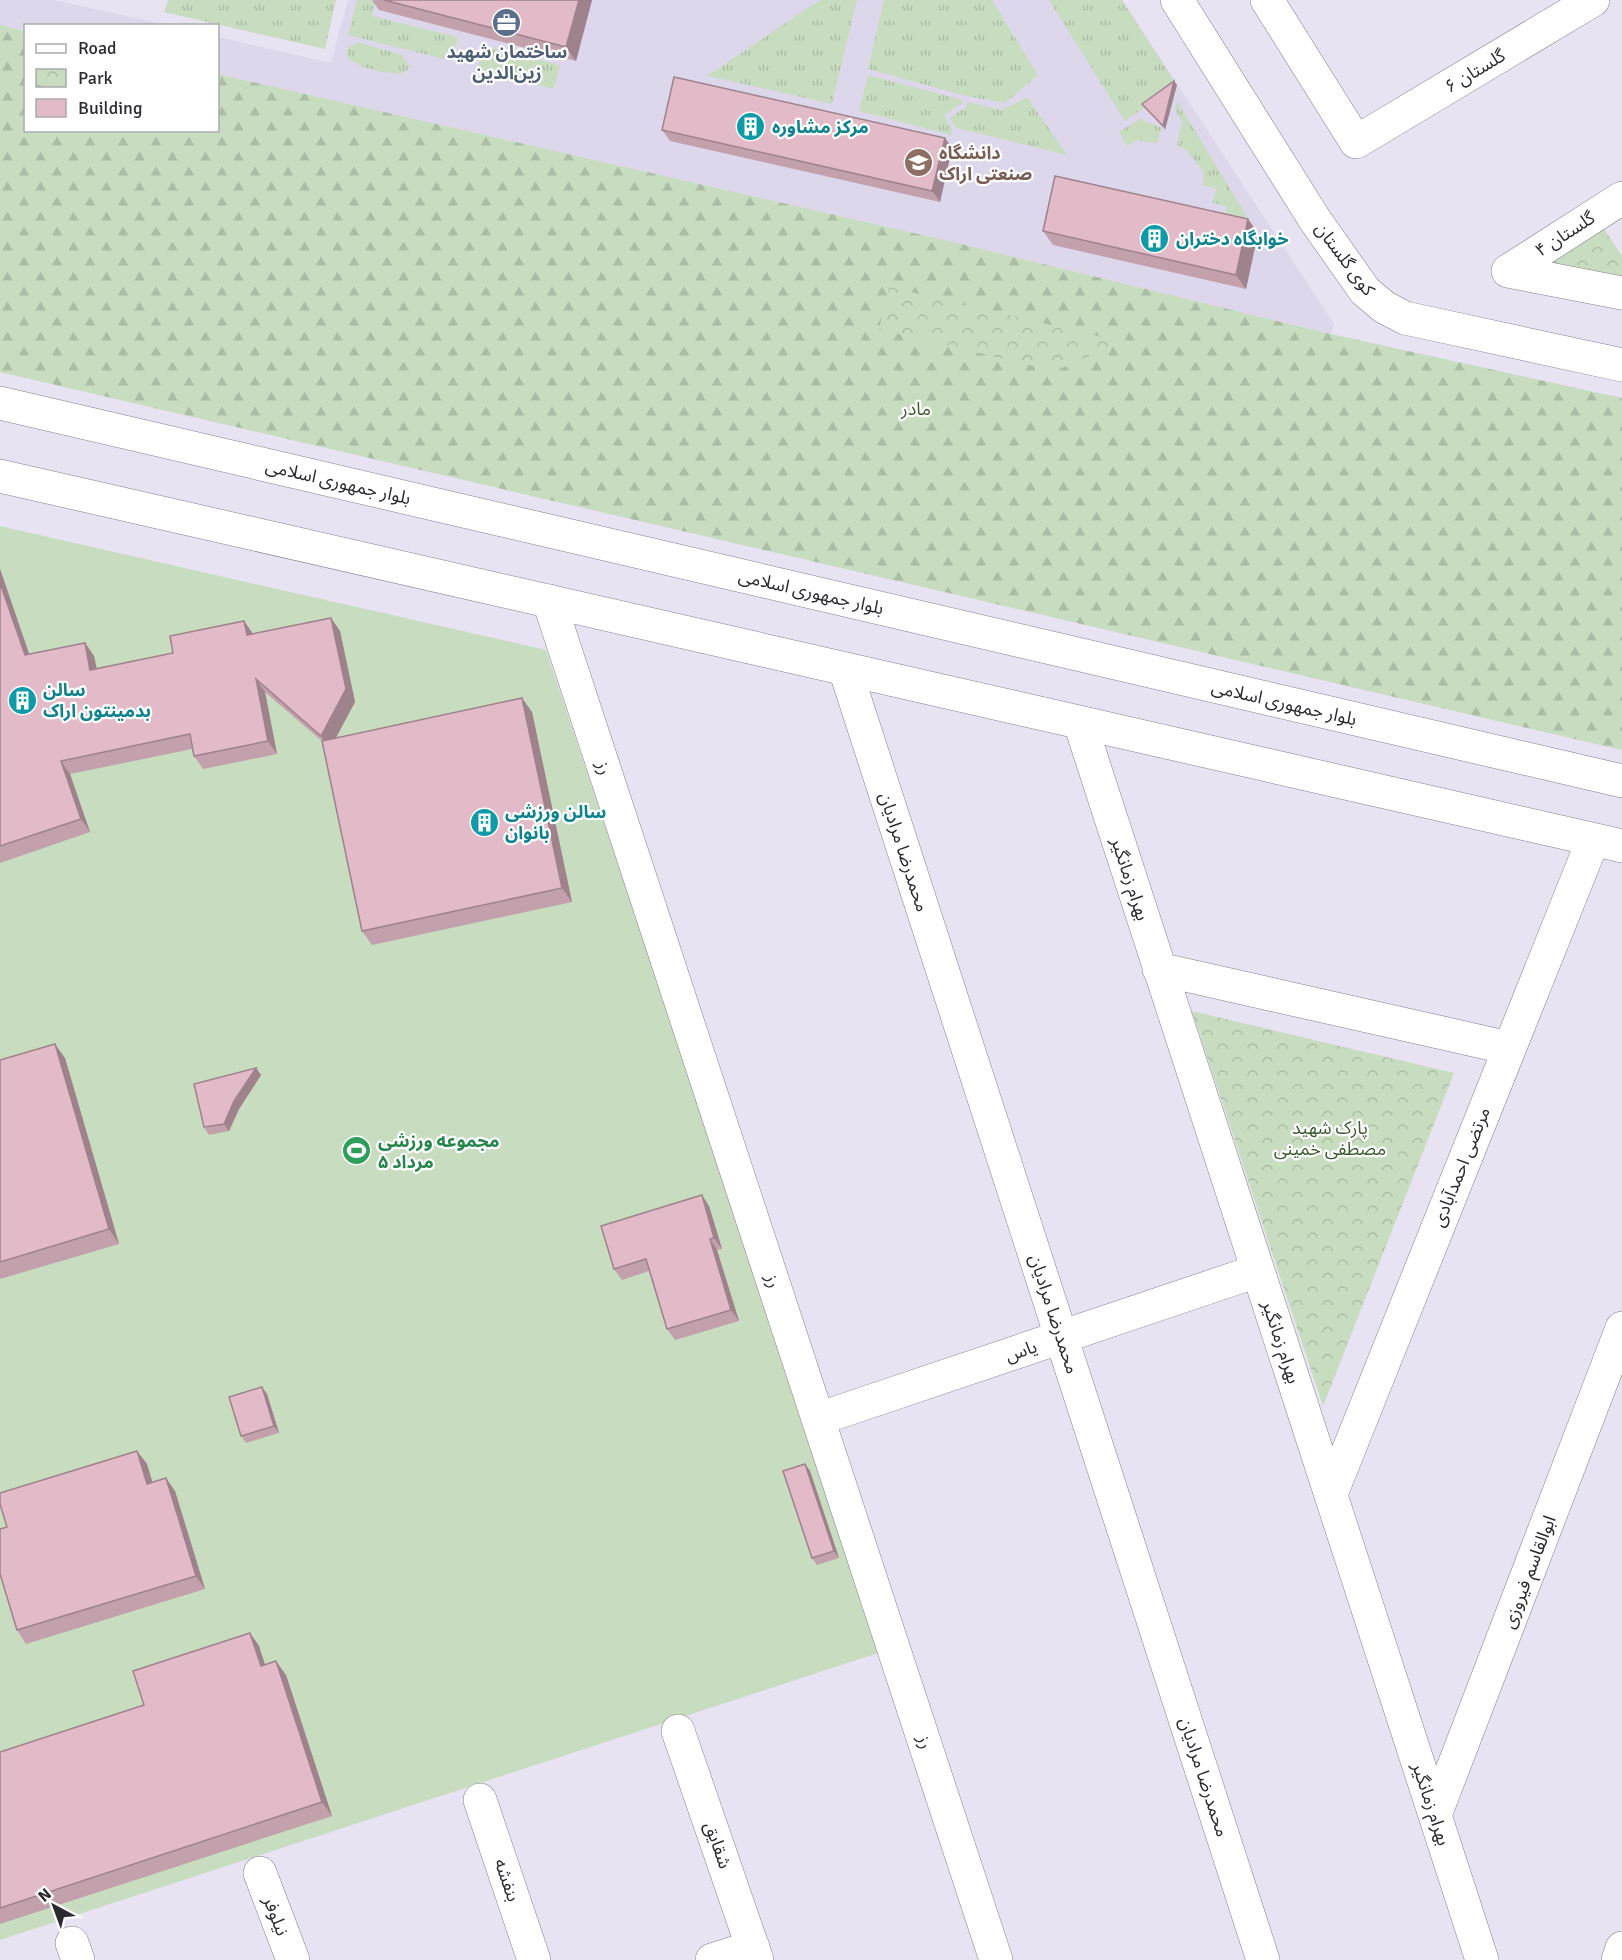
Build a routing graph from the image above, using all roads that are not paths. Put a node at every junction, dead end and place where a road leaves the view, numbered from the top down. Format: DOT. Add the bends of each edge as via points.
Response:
graph roads {
  1 [pos="1177,0"];
  2 [pos="1267,0"];
  3 [pos="1593,0"];
  4 [pos="1622,198"];
  5 [pos="1622,293"];
  6 [pos="1622,365"];
  7 [pos="0,403"];
  8 [pos="0,476"];
  9 [pos="549,602"];
  10 [pos="845,669"];
  11 [pos="1080,723"];
  12 [pos="1622,781"];
  13 [pos="1607,843"];
  14 [pos="1159,969"];
  15 [pos="1509,1048"];
  16 [pos="1257,1271"];
  17 [pos="1622,1328"];
  18 [pos="1062,1337"];
  19 [pos="1611,1389"];
  20 [pos="818,1419"];
  21 [pos="1330,1494"];
  22 [pos="678,1731"];
  23 [pos="480,1800"];
  24 [pos="1435,1815"];
  25 [pos="260,1873"];
  26 [pos="1622,1948"];
  27 [pos="755,1954"];
  28 [pos="293,1960"];
  29 [pos="534,1960"];
  30 [pos="711,1960"];
  31 [pos="996,1960"];
  32 [pos="1263,1960"];
  33 [pos="1482,1960"];
  34 [pos="1618,1960"];
  1 -- 6 [label="street, کوی گلستان" via="1315,220 1365,291 1384,307 1405,318"];
  2 -- 3 [label="street, گلستان ۶" via="1356,142"];
  4 -- 5 [label="street, گلستان ۴" via="1508,271"];
  7 -- 12 [label="street, بلوار جمهوری اسلامی"];
  8 -- 9 [label="street"];
  9 -- 10 [label="street"];
  9 -- 20 [label="street, رز"];
  10 -- 11 [label="street"];
  10 -- 18 [label="street, محمدرضا مرادیان"];
  11 -- 13 [label="street"];
  11 -- 14 [label="street, بهرام زمانگیر"];
  13 -- 15 [label="street, مرتضی احمدآبادی"];
  14 -- 15 [label="street"];
  14 -- 16 [label="street, بهرام زمانگیر"];
  15 -- 21 [label="street, مرتضی احمدآبادی"];
  16 -- 18 [label="street, یاس"];
  16 -- 21 [label="street, بهرام زمانگیر"];
  17 -- 19 [label="street, ابوالقاسم فیروزی"];
  18 -- 20 [label="street, یاس"];
  18 -- 32 [label="street, محمدرضا مرادیان"];
  19 -- 24 [label="street, ابوالقاسم فیروزی"];
  20 -- 31 [label="street, رز"];
  21 -- 24 [label="street, بهرام زمانگیر"];
  22 -- 27 [label="street, شقایق"];
  23 -- 29 [label="street, بنفشه"];
  24 -- 33 [label="street, بهرام زمانگیر"];
  25 -- 28 [label="street, نیلوفر"];
  26 -- 34 [label="street"];
  27 -- 30 [label="street"];
}
